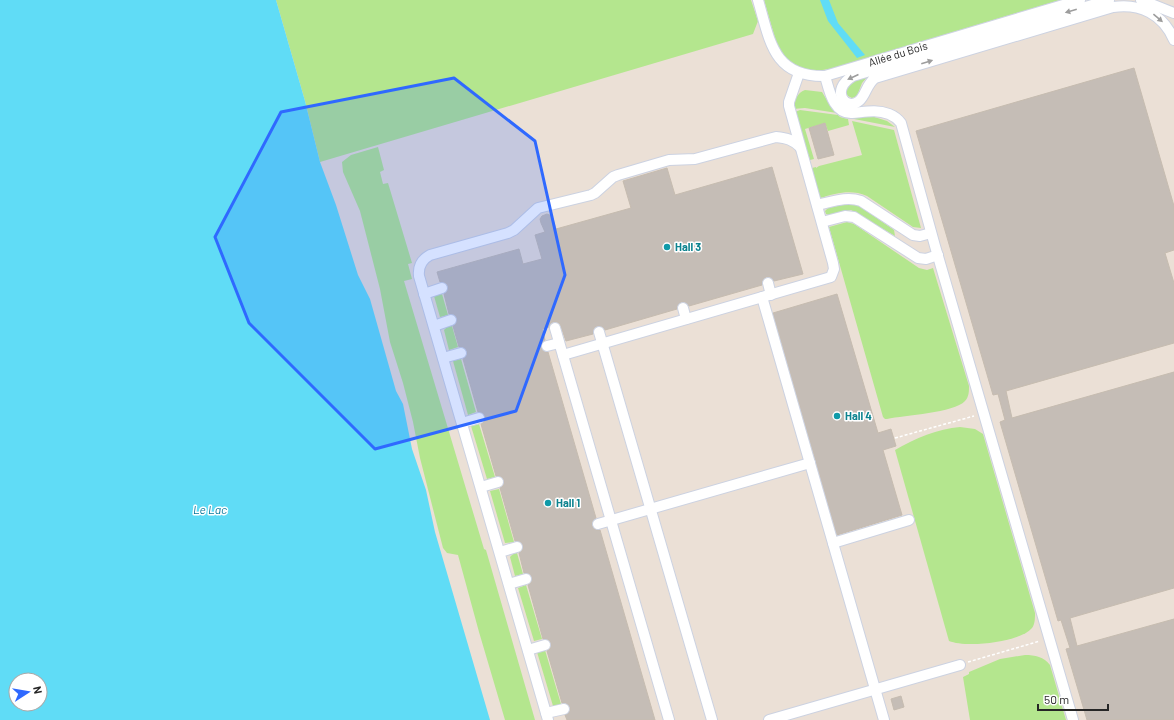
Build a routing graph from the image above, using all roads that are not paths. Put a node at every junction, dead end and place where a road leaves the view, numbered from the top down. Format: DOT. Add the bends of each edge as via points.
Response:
graph roads {
  1 [pos="758,0"];
  2 [pos="1080,0"];
  3 [pos="1109,0"];
  4 [pos="1140,0"];
  5 [pos="1174,13"];
  6 [pos="1174,40"];
  7 [pos="799,73"];
  8 [pos="825,76"];
  9 [pos="800,147"];
  10 [pos="817,205"];
  11 [pos="822,222"];
  12 [pos="931,233"];
  13 [pos="938,255"];
  14 [pos="768,283"];
  15 [pos="442,288"];
  16 [pos="424,294"];
  17 [pos="767,296"];
  18 [pos="683,308"];
  19 [pos="451,320"];
  20 [pos="686,320"];
  21 [pos="434,326"];
  22 [pos="555,328"];
  23 [pos="599,332"];
  24 [pos="559,342"];
  25 [pos="603,344"];
  26 [pos="547,346"];
  27 [pos="461,352"];
  28 [pos="563,355"];
  29 [pos="443,358"];
  30 [pos="479,418"];
  31 [pos="462,423"];
  32 [pos="810,462"];
  33 [pos="498,482"];
  34 [pos="481,487"];
  35 [pos="651,509"];
  36 [pos="611,520"];
  37 [pos="909,520"];
  38 [pos="598,524"];
  39 [pos="833,543"];
  40 [pos="517,547"];
  41 [pos="500,552"];
  42 [pos="526,579"];
  43 [pos="509,584"];
  44 [pos="545,644"];
  45 [pos="528,650"];
  46 [pos="960,665"];
  47 [pos="876,689"];
  48 [pos="564,709"];
  49 [pos="547,717"];
  50 [pos="669,720"];
  51 [pos="712,720"];
  52 [pos="769,720"];
  53 [pos="884,720"];
  54 [pos="1073,720"];
  1 -- 7 [label="street, Allée du Bois" via="774,49 781,61"];
  2 -- 8 [label="street, Allée du Bois"];
  3 -- 6 [label="street, one-way" via="853,76 843,85 841,96 850,104 855,103 875,78 1113,7 1132,6 1152,13 1161,19"];
  4 -- 5 [label="street"];
  7 -- 8 [label="street, Allée du Bois"];
  7 -- 9 [label="street" via="789,106"];
  8 -- 12 [label="street" via="833,100 844,111 884,112 894,116 901,123"];
  9 -- 10 [label="street"];
  9 -- 16 [label="street" via="790,139 776,137 695,159 669,160 618,175 591,195 538,208 508,233 426,257 419,271"];
  10 -- 11 [label="street"];
  10 -- 12 [label="street" via="854,199 913,235"];
  11 -- 13 [label="street" via="845,216 854,217 918,258 926,259"];
  11 -- 17 [label="street" via="834,269 831,277"];
  12 -- 13 [label="street"];
  13 -- 54 [label="street"];
  14 -- 17 [label="street"];
  15 -- 16 [label="street"];
  16 -- 21 [label="street"];
  17 -- 20 [label="street"];
  17 -- 32 [label="street"];
  18 -- 20 [label="street"];
  19 -- 21 [label="street"];
  20 -- 25 [label="street"];
  21 -- 29 [label="street"];
  22 -- 24 [label="street"];
  23 -- 25 [label="street"];
  24 -- 26 [label="street"];
  24 -- 28 [label="street"];
  25 -- 28 [label="street"];
  25 -- 35 [label="street"];
  27 -- 29 [label="street"];
  28 -- 36 [label="street"];
  29 -- 31 [label="street"];
  30 -- 31 [label="street"];
  31 -- 34 [label="street"];
  32 -- 35 [label="street"];
  32 -- 39 [label="street"];
  33 -- 34 [label="street"];
  34 -- 41 [label="street"];
  35 -- 36 [label="street"];
  35 -- 51 [label="street"];
  36 -- 38 [label="street"];
  36 -- 50 [label="street"];
  37 -- 39 [label="street"];
  39 -- 47 [label="street"];
  40 -- 41 [label="street"];
  41 -- 43 [label="street"];
  42 -- 43 [label="street"];
  43 -- 45 [label="street"];
  44 -- 45 [label="street"];
  45 -- 49 [label="street"];
  46 -- 47 [label="street"];
  47 -- 52 [label="street"];
  47 -- 53 [label="street"];
  48 -- 49 [label="street"];
}
